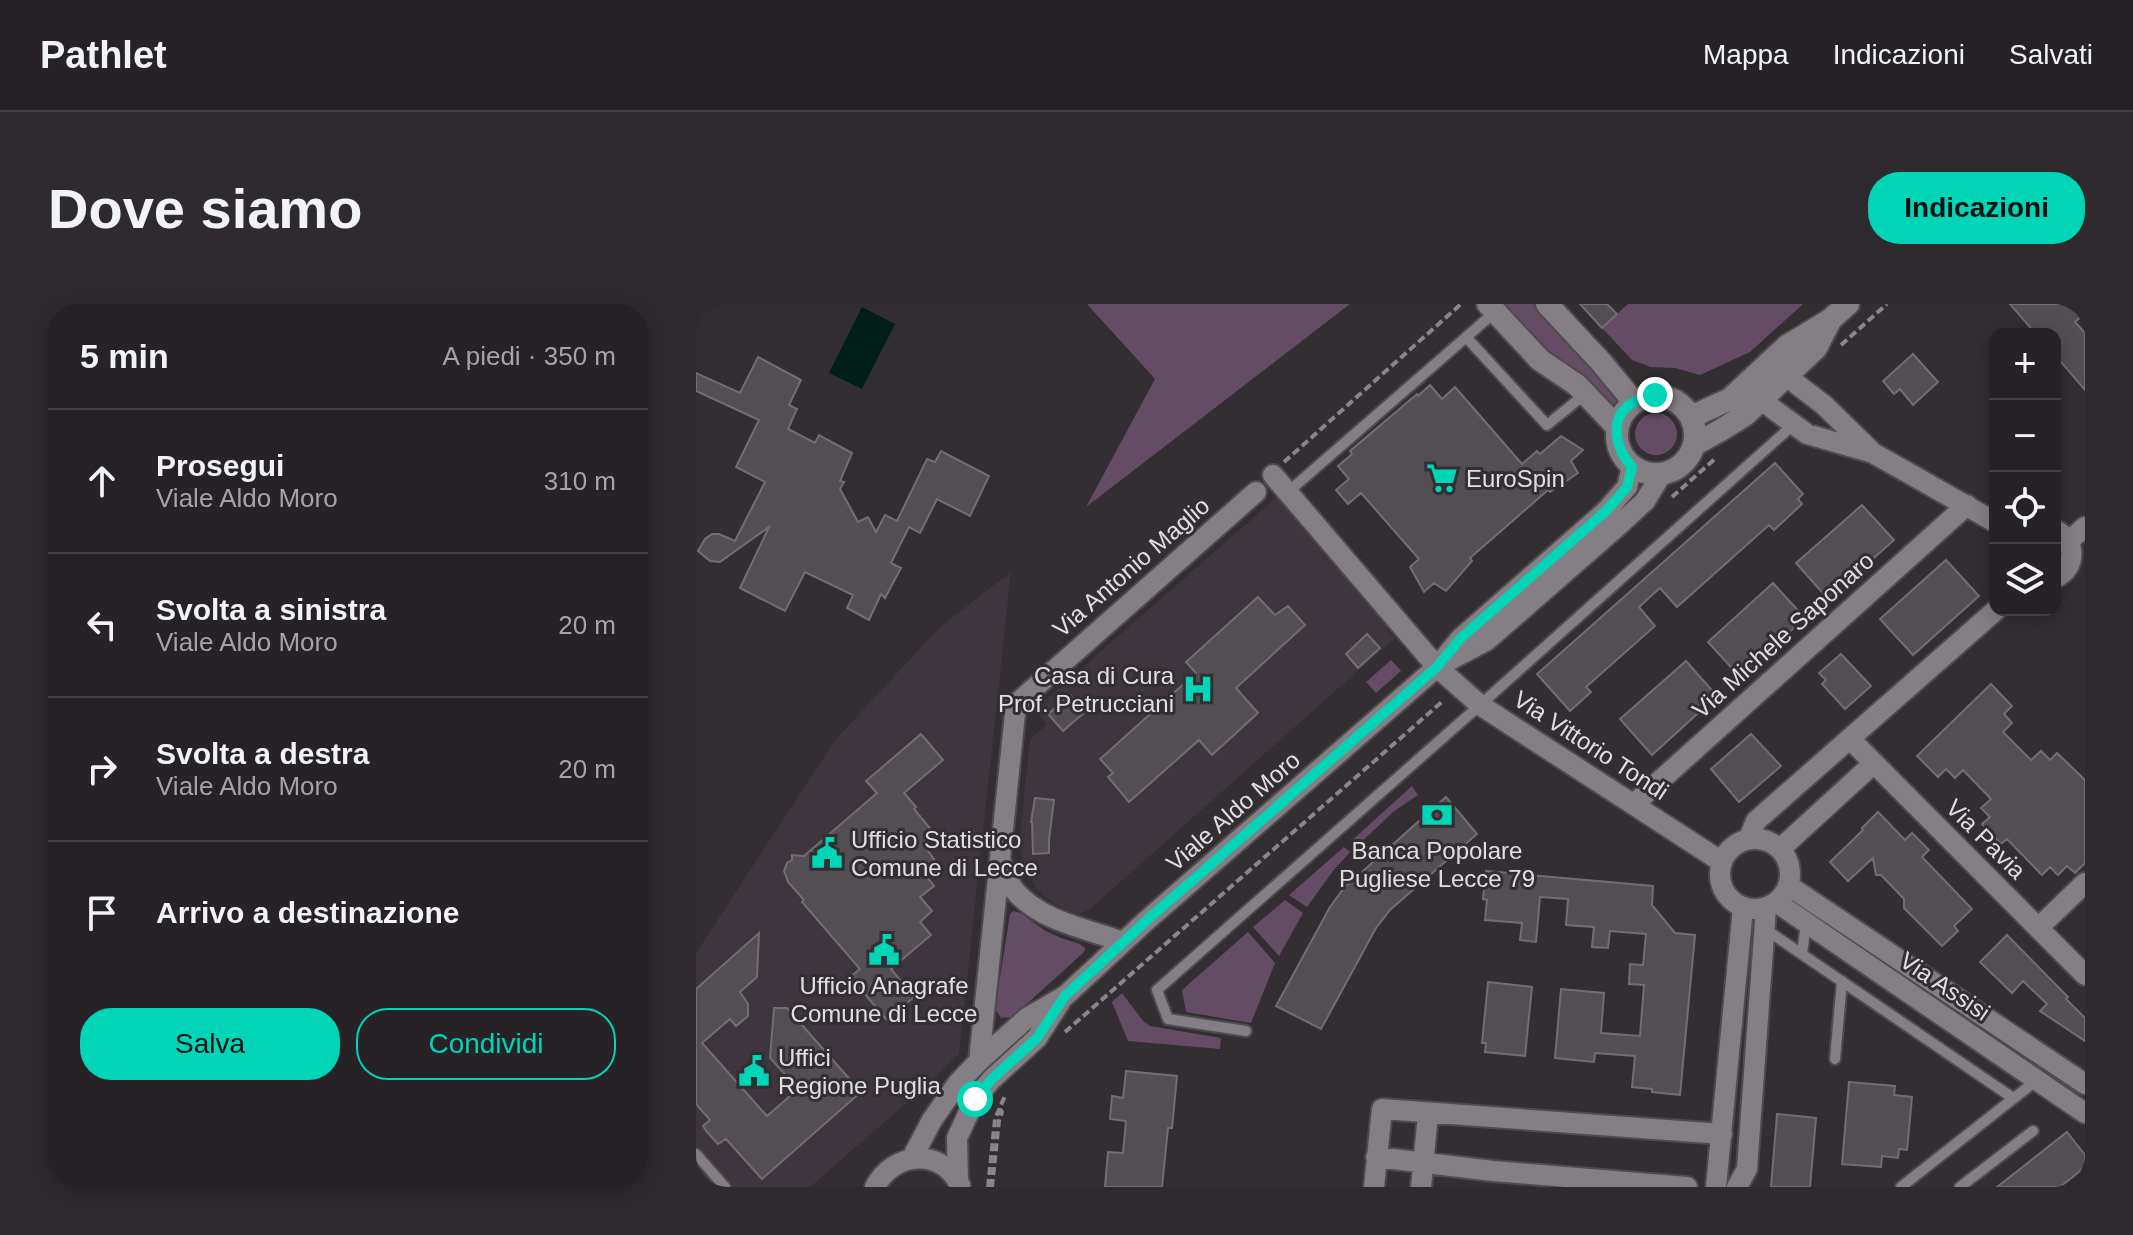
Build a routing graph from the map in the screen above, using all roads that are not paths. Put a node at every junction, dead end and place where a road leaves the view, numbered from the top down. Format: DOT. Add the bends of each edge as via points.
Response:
graph roads {
  1 [pos="1547,304"];
  2 [pos="1848,304"];
  3 [pos="1492,308"];
  4 [pos="1830,320"];
  5 [pos="1466,337"];
  6 [pos="1786,376"];
  7 [pos="1585,394"];
  8 [pos="1761,400"];
  9 [pos="1634,402"];
  10 [pos="1691,417"];
  11 [pos="1793,425"];
  12 [pos="1617,427"];
  13 [pos="1694,445"];
  14 [pos="1873,453"];
  15 [pos="1632,467"];
  16 [pos="1273,475"];
  17 [pos="1661,475"];
  18 [pos="1294,488"];
  19 [pos="1256,492"];
  20 [pos="1967,505"];
  21 [pos="1989,518"];
  22 [pos="2085,527"];
  23 [pos="2062,535"];
  24 [pos="2069,575"];
  25 [pos="1989,616"];
  26 [pos="1437,667"];
  27 [pos="1480,705"];
  28 [pos="1850,739"];
  29 [pos="1874,763"];
  30 [pos="1634,804"];
  31 [pos="1749,838"];
  32 [pos="1780,849"];
  33 [pos="1001,862"];
  34 [pos="1722,862"];
  35 [pos="2085,883"];
  36 [pos="1777,899"];
  37 [pos="1743,908"];
  38 [pos="1806,923"];
  39 [pos="2038,928"];
  40 [pos="1765,929"];
  41 [pos="1123,942"];
  42 [pos="1802,954"];
  43 [pos="2085,975"];
  44 [pos="1842,981"];
  45 [pos="1065,996"];
  46 [pos="1246,1031"];
  47 [pos="1835,1059"];
  48 [pos="979,1061"];
  49 [pos="2037,1080"];
  50 [pos="2085,1084"];
  51 [pos="2013,1098"];
  52 [pos="2085,1113"];
  53 [pos="1428,1114"];
  54 [pos="2033,1131"];
  55 [pos="1722,1134"];
  56 [pos="696,1154"];
  57 [pos="1376,1157"];
  58 [pos="912,1158"];
  59 [pos="1423,1161"];
  60 [pos="960,1184"];
  61 [pos="725,1187"];
  62 [pos="875,1187"];
  63 [pos="1374,1187"];
  64 [pos="1421,1187"];
  65 [pos="1687,1187"];
  66 [pos="1716,1187"];
  67 [pos="1737,1187"];
  68 [pos="1901,1187"];
  69 [pos="1960,1187"];
  1 -- 9 [label="street"];
  2 -- 4 [label="street, Viale Aldo Moro"];
  3 -- 5 [label="lane"];
  3 -- 7 [label="street" via="1540,360"];
  4 -- 6 [label="street, Viale Aldo Moro" via="1816,348"];
  4 -- 10 [label="street, Viale Aldo Moro" via="1787,346 1730,399"];
  5 -- 7 [label="lane" via="1547,425"];
  5 -- 18 [label="lane"];
  6 -- 8 [label="street, Viale Aldo Moro"];
  6 -- 14 [label="street"];
  7 -- 12 [label="street"];
  8 -- 11 [label="street"];
  8 -- 13 [label="street, Viale Aldo Moro"];
  9 -- 10 [label="street" via="1655,395 1676,401"];
  9 -- 12 [label="street"];
  10 -- 13 [label="street"];
  11 -- 14 [label="street"];
  11 -- 27 [label="lane"];
  12 -- 15 [label="street" via="1616,442"];
  13 -- 17 [label="street, Viale Aldo Moro" via="1688,459"];
  14 -- 20 [label="street"];
  15 -- 17 [label="street"];
  15 -- 26 [label="street, Viale Aldo Moro" via="1627,487 1606,511 1461,638"];
  16 -- 18 [label="street"];
  17 -- 26 [label="street, Viale Aldo Moro" via="1645,501 1486,641"];
  18 -- 26 [label="street"];
  19 -- 33 [label="street, Via Antonio Maglio" via="1016,704"];
  20 -- 21 [label="street"];
  20 -- 30 [label="street, Via Michele Saponaro"];
  22 -- 23 [label="street"];
  23 -- 24 [label="street" via="2072,550"];
  25 -- 28 [label="street"];
  26 -- 27 [label="street, Via Vittorio Tondi"];
  26 -- 41 [label="street, Viale Aldo Moro"];
  27 -- 30 [label="street, Via Vittorio Tondi"];
  27 -- 46 [label="lane" via="1157,990 1168,1019"];
  28 -- 29 [label="street, Via Pavia"];
  28 -- 31 [label="street" via="1756,821"];
  29 -- 32 [label="street"];
  29 -- 39 [label="street, Via Pavia"];
  30 -- 34 [label="street, Via Vittorio Tondi"];
  31 -- 32 [label="street"];
  31 -- 34 [label="street" via="1732,846"];
  32 -- 36 [label="street" via="1790,866"];
  33 -- 41 [label="street" via="1013,889 1035,908 1059,922"];
  33 -- 48 [label="street, Via Antonio Maglio"];
  34 -- 37 [label="street" via="1720,880 1728,897"];
  35 -- 39 [label="street"];
  36 -- 37 [label="street" via="1755,909"];
  36 -- 38 [label="street, Via Assisi"];
  36 -- 40 [label="street"];
  36 -- 50 [label="street, Via Assisi"];
  37 -- 55 [label="street"];
  38 -- 42 [label="lane"];
  38 -- 49 [label="street, Via Assisi"];
  39 -- 43 [label="street, Via Pavia"];
  40 -- 42 [label="lane"];
  40 -- 67 [label="street" via="1747,1169"];
  41 -- 45 [label="street, Viale Aldo Moro"];
  42 -- 44 [label="lane"];
  44 -- 47 [label="lane"];
  44 -- 51 [label="lane"];
  45 -- 48 [label="street, Viale Aldo Moro" via="1027,1018"];
  45 -- 60 [label="street, Viale Aldo Moro" via="1037,1038 975,1099 957,1138"];
  48 -- 58 [label="street, Viale Aldo Moro" via="932,1120"];
  49 -- 51 [label="lane"];
  49 -- 52 [label="street, Via Assisi"];
  51 -- 68 [label="lane"];
  53 -- 55 [label="street"];
  53 -- 57 [label="street" via="1382,1109"];
  53 -- 59 [label="street"];
  54 -- 69 [label="lane"];
  55 -- 66 [label="street"];
  56 -- 61 [label="lane"];
  57 -- 59 [label="street"];
  57 -- 63 [label="street"];
  58 -- 60 [label="street" via="946,1167"];
  58 -- 62 [label="street" via="894,1164"];
  59 -- 64 [label="street"];
  59 -- 65 [label="street"];
}
